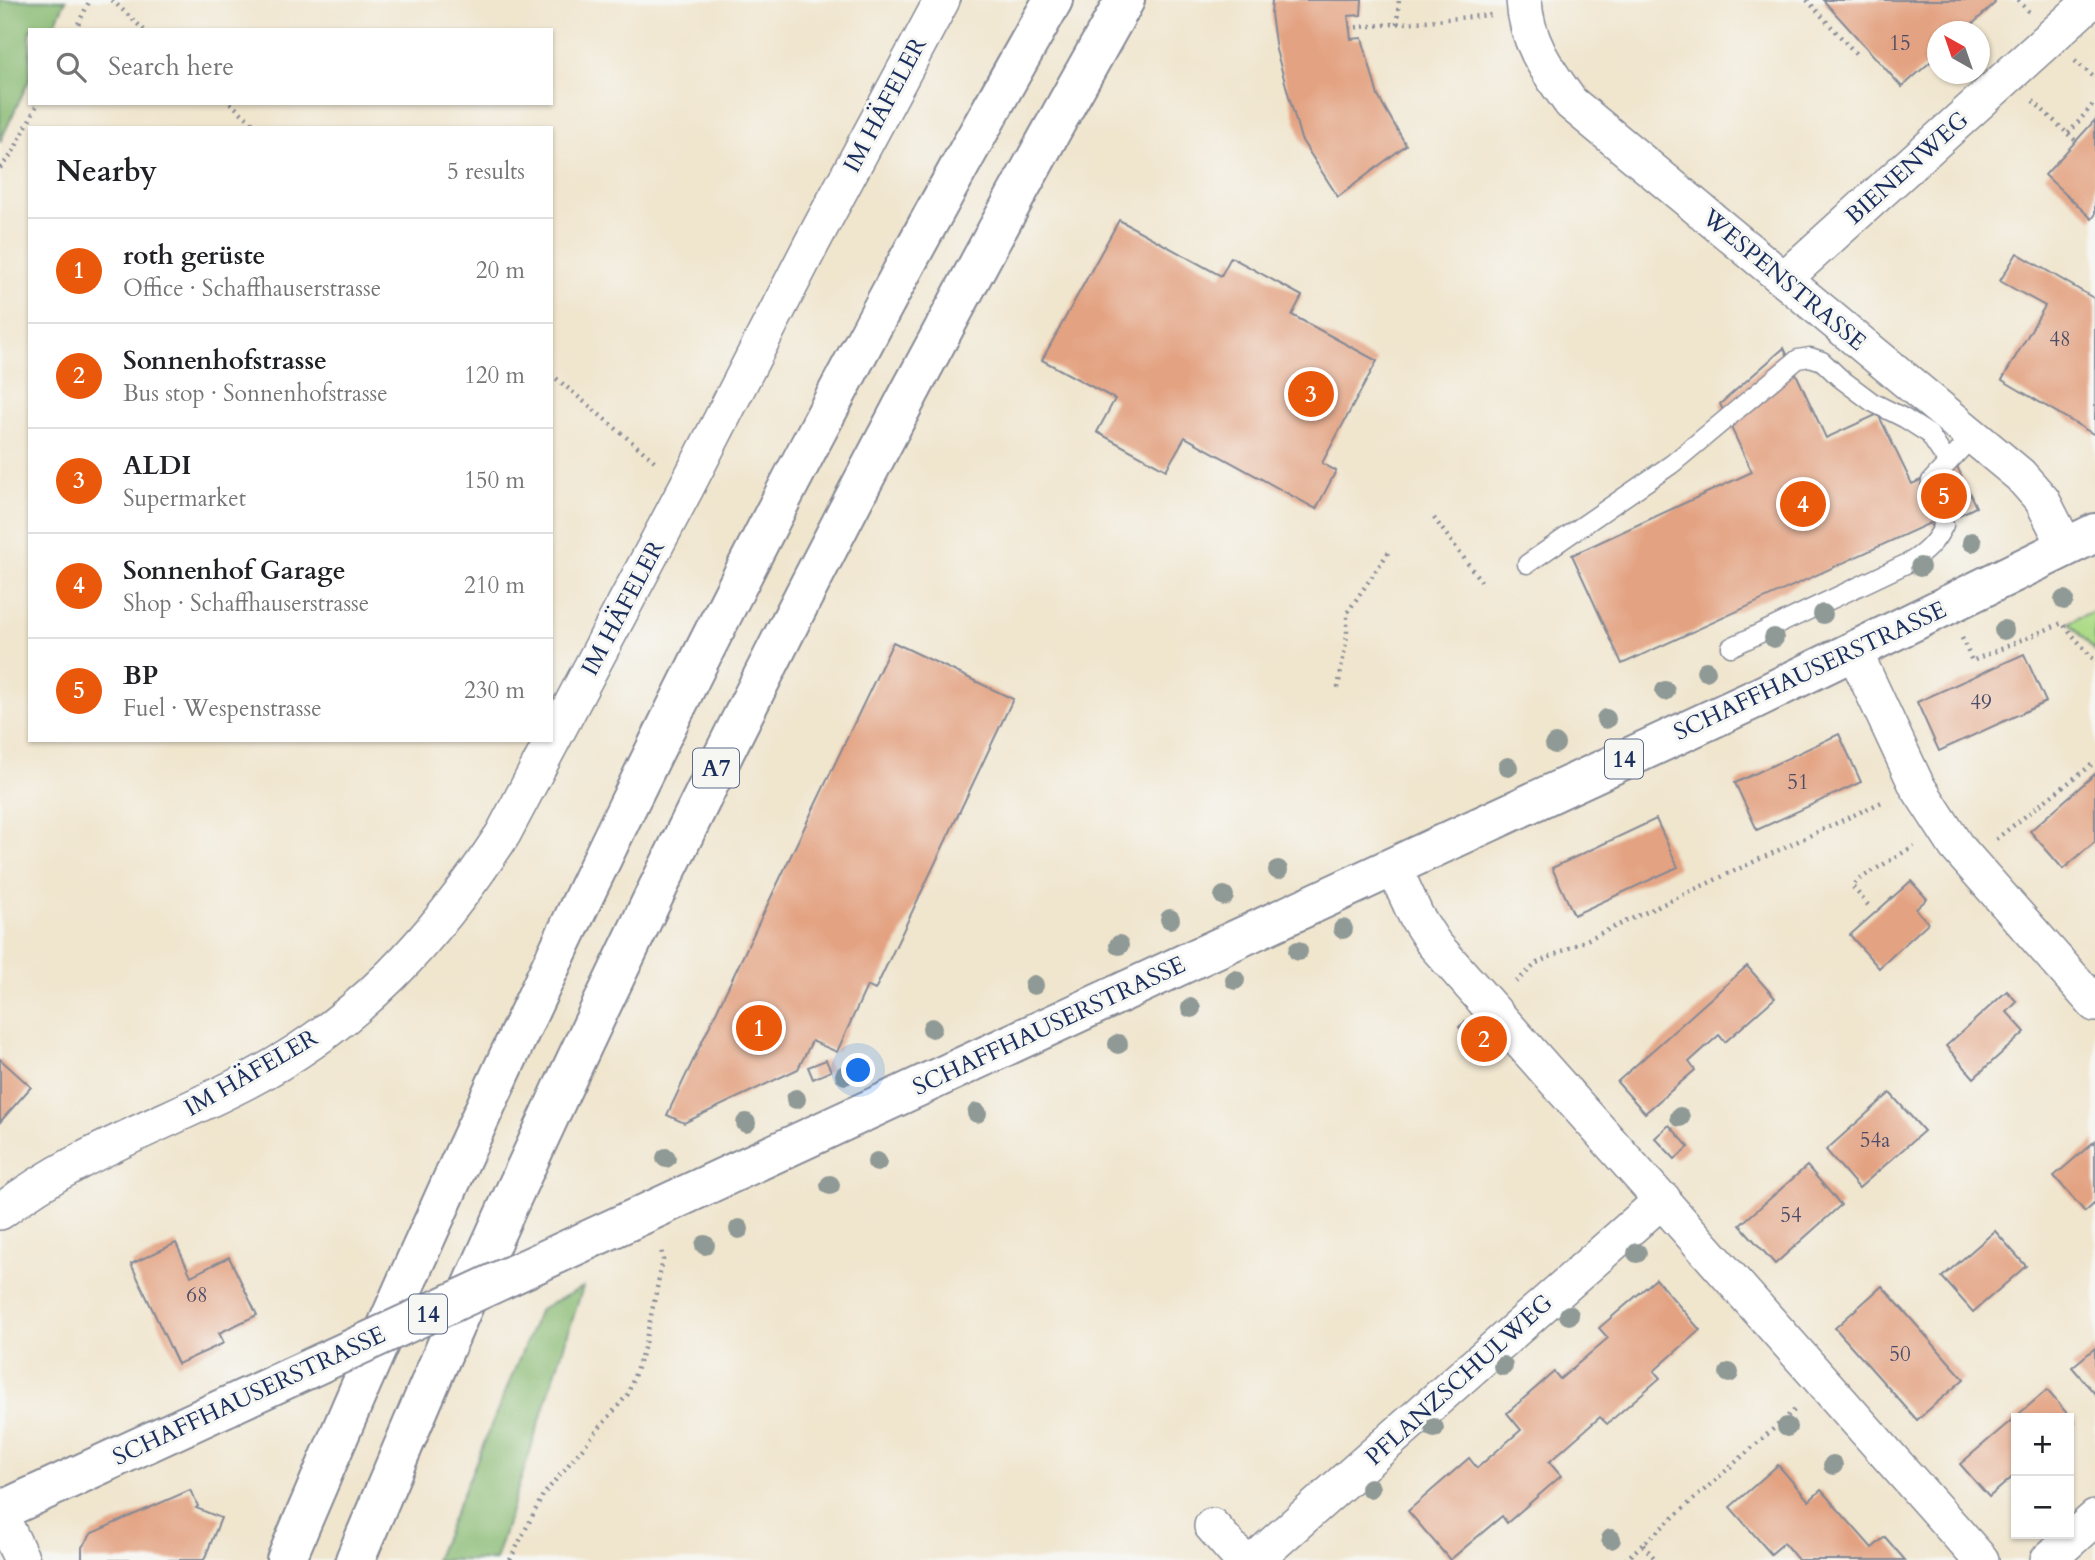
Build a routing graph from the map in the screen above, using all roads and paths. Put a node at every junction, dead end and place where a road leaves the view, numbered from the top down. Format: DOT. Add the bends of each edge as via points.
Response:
graph roads {
  1 [pos="90,0"];
  2 [pos="112,0"];
  3 [pos="942,0"];
  4 [pos="1053,0"];
  5 [pos="1125,0"];
  6 [pos="1399,0"];
  7 [pos="1807,0"];
  8 [pos="2092,0"];
  9 [pos="1524,6"];
  10 [pos="1397,24"];
  11 [pos="76,28"];
  12 [pos="142,28"];
  13 [pos="1349,28"];
  14 [pos="1858,56"];
  15 [pos="2007,77"];
  16 [pos="2095,102"];
  17 [pos="37,105"];
  18 [pos="232,105"];
  19 [pos="257,126"];
  20 [pos="2068,134"];
  21 [pos="2076,141"];
  22 [pos="0,168"];
  23 [pos="1783,279"];
  24 [pos="553,376"];
  25 [pos="1973,436"];
  26 [pos="1948,463"];
  27 [pos="686,488"];
  28 [pos="1434,518"];
  29 [pos="2081,540"];
  30 [pos="1390,550"];
  31 [pos="1527,564"];
  32 [pos="1483,584"];
  33 [pos="1958,631"];
  34 [pos="1731,647"];
  35 [pos="1854,651"];
  36 [pos="2095,661"];
  37 [pos="1338,688"];
  38 [pos="553,739"];
  39 [pos="552,742"];
  40 [pos="2095,762"];
  41 [pos="1917,786"];
  42 [pos="1944,827"];
  43 [pos="1969,860"];
  44 [pos="1393,866"];
  45 [pos="1868,905"];
  46 [pos="2095,1003"];
  47 [pos="1489,1006"];
  48 [pos="1663,1199"];
  49 [pos="0,1212"];
  50 [pos="639,1216"];
  51 [pos="1824,1384"];
  52 [pos="0,1513"];
  53 [pos="2095,1518"];
  54 [pos="1212,1526"];
  55 [pos="1643,1545"];
  56 [pos="22,1560"];
  57 [pos="286,1560"];
  58 [pos="355,1560"];
  59 [pos="510,1560"];
  60 [pos="1242,1560"];
  61 [pos="1255,1560"];
  62 [pos="1625,1560"];
  63 [pos="1656,1560"];
  64 [pos="1980,1560"];
  65 [pos="2048,1560"];
  1 -- 11 [label="path"];
  2 -- 12 [label="path"];
  3 -- 27 [label="street, IM HÄFELER"];
  4 -- 57 [label="main road, A7" via="845,379 624,811 464,1150"];
  5 -- 58 [label="main road, A7" via="900,408 683,834 525,1168"];
  6 -- 10 [label="path"];
  7 -- 14 [label="path"];
  8 -- 15 [label="street, BIENENWEG"];
  9 -- 10 [label="path"];
  9 -- 23 [label="street, WESPENSTRASSE" via="1538,57 1571,103"];
  10 -- 13 [label="path"];
  15 -- 20 [label="path"];
  15 -- 23 [label="street, BIENENWEG"];
  16 -- 20 [label="path"];
  17 -- 22 [label="path"];
  18 -- 19 [label="path"];
  20 -- 21 [label="path"];
  23 -- 25 [label="street, WESPENSTRASSE"];
  24 -- 27 [label="path"];
  25 -- 26 [label="lane"];
  25 -- 29 [label="street, WESPENSTRASSE" via="2032,487"];
  26 -- 31 [label="lane" via="1930,435 1872,402 1822,361 1798,359 1672,464"];
  26 -- 34 [label="lane" via="1931,481 1930,491 1944,525 1925,553"];
  27 -- 38 [label="street, IM HÄFELER"];
  28 -- 32 [label="path"];
  29 -- 35 [label="main road, SCHAFFHAUSERSTRASSE / 14"];
  30 -- 37 [label="path" via="1346,613"];
  33 -- 36 [label="path" via="1972,661 2062,623"];
  35 -- 41 [label="street"];
  35 -- 44 [label="main road, SCHAFFHAUSERSTRASSE / 14"];
  39 -- 49 [label="street, IM HÄFELER" via="476,876 403,966 368,998 249,1080 61,1171"];
  40 -- 43 [label="path"];
  41 -- 42 [label="street"];
  41 -- 47 [label="path" via="1537,963"];
  42 -- 43 [label="street"];
  42 -- 45 [label="path" via="1852,886"];
  43 -- 46 [label="street"];
  44 -- 47 [label="street" via="1424,930"];
  44 -- 50 [label="main road, SCHAFFHAUSERSTRASSE / 14"];
  47 -- 48 [label="street"];
  48 -- 51 [label="street"];
  48 -- 61 [label="street, PFLANZSCHULWEG"];
  50 -- 52 [label="main road, SCHAFFHAUSERSTRASSE / 14, bridge"];
  50 -- 59 [label="path" via="660,1236 663,1260 644,1348 628,1394 543,1495"];
  51 -- 55 [label="path"];
  51 -- 64 [label="street"];
  52 -- 56 [label="street"];
  53 -- 65 [label="street"];
  54 -- 60 [label="street"];
  55 -- 62 [label="path"];
  55 -- 63 [label="path"];
}
